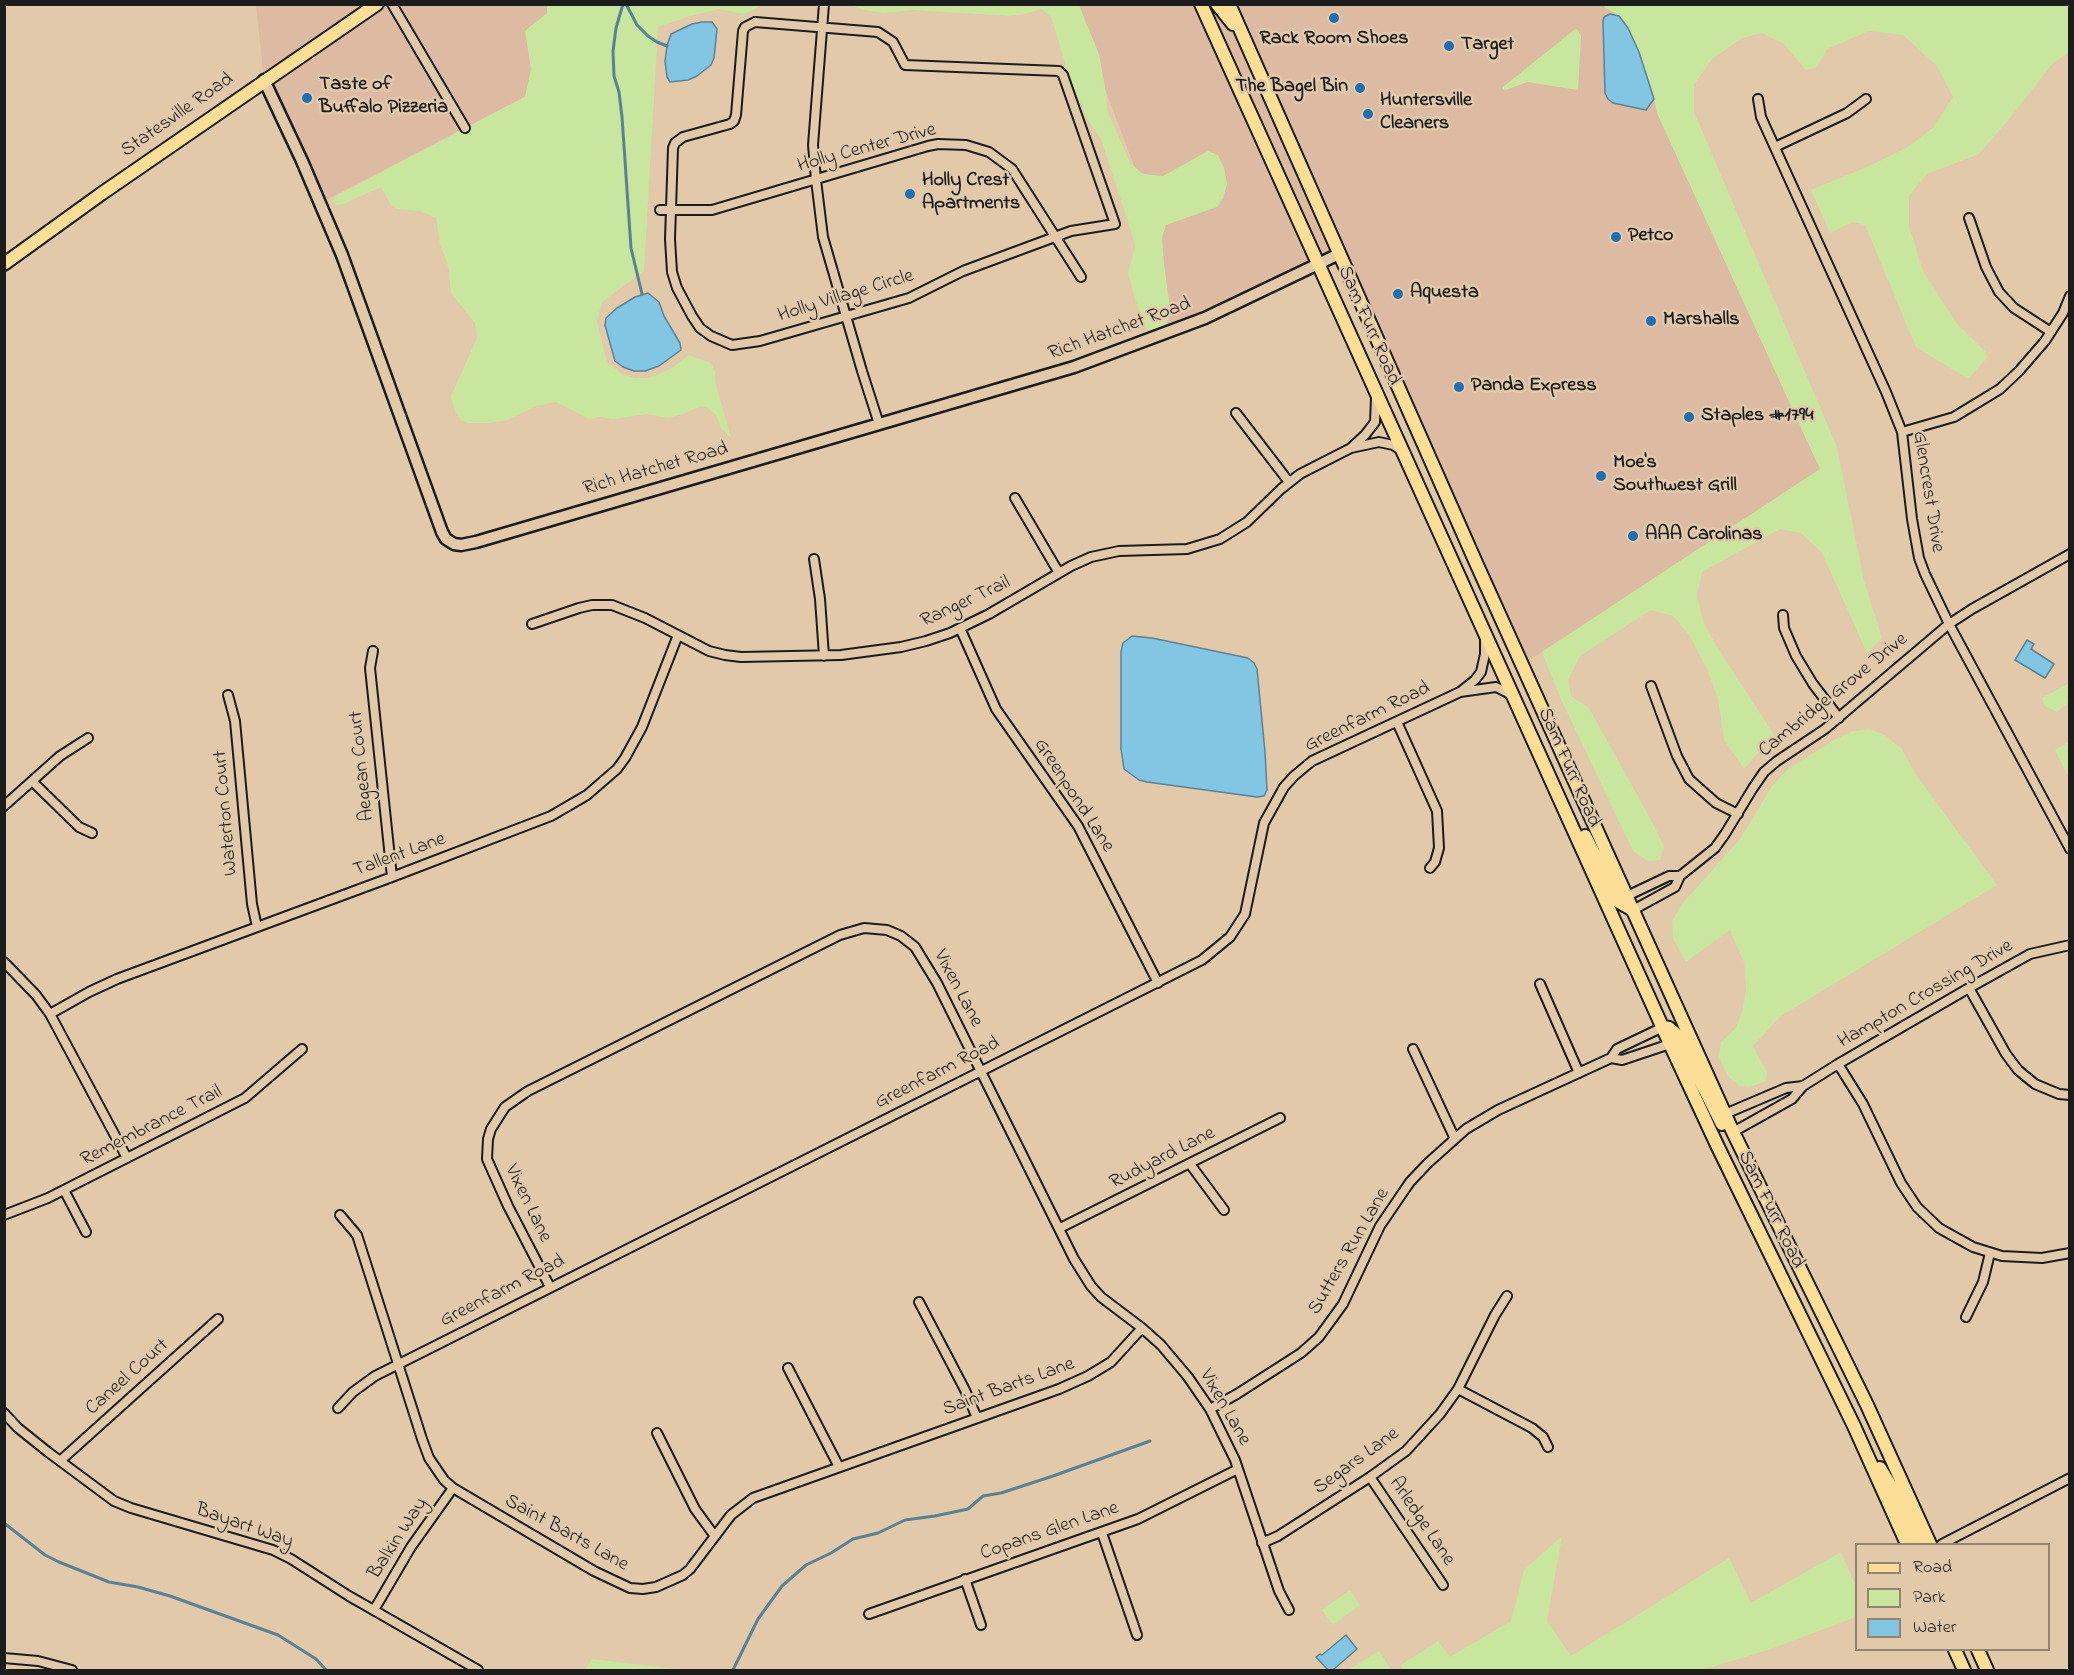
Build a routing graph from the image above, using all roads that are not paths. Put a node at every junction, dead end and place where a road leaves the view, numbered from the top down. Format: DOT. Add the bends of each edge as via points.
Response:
graph roads {
  1 [pos="377,4"];
  2 [pos="393,4"];
  3 [pos="824,4"];
  4 [pos="1201,4"];
  5 [pos="1217,4"];
  6 [pos="1229,4"];
  7 [pos="822,27"];
  8 [pos="1240,32"];
  9 [pos="264,80"];
  10 [pos="1758,99"];
  11 [pos="1866,99"];
  12 [pos="465,128"];
  13 [pos="1775,147"];
  14 [pos="816,180"];
  15 [pos="660,210"];
  16 [pos="671,210"];
  17 [pos="1969,218"];
  18 [pos="1055,237"];
  19 [pos="1339,254"];
  20 [pos="4,264"];
  21 [pos="1318,264"];
  22 [pos="1081,277"];
  23 [pos="2070,296"];
  24 [pos="846,316"];
  25 [pos="2051,332"];
  26 [pos="1376,391"];
  27 [pos="1236,413"];
  28 [pos="879,424"];
  29 [pos="1902,432"];
  30 [pos="1351,448"];
  31 [pos="1404,452"];
  32 [pos="1289,482"];
  33 [pos="1015,498"];
  34 [pos="2070,554"];
  35 [pos="814,559"];
  36 [pos="1059,573"];
  37 [pos="1783,615"];
  38 [pos="532,624"];
  39 [pos="1949,624"];
  40 [pos="960,628"];
  41 [pos="1486,632"];
  42 [pos="678,635"];
  43 [pos="373,651"];
  44 [pos="824,656"];
  45 [pos="1652,686"];
  46 [pos="1460,692"];
  47 [pos="228,695"];
  48 [pos="1515,698"];
  49 [pos="1839,718"];
  50 [pos="1397,722"];
  51 [pos="88,738"];
  52 [pos="1540,753"];
  53 [pos="32,782"];
  54 [pos="4,806"];
  55 [pos="1738,814"];
  56 [pos="92,833"];
  57 [pos="2070,849"];
  58 [pos="1430,868"];
  59 [pos="1680,876"];
  60 [pos="392,877"];
  61 [pos="1627,896"];
  62 [pos="1633,909"];
  63 [pos="257,927"];
  64 [pos="2070,945"];
  65 [pos="4,962"];
  66 [pos="1158,983"];
  67 [pos="1540,984"];
  68 [pos="1969,988"];
  69 [pos="50,1014"];
  70 [pos="1663,1027"];
  71 [pos="1670,1044"];
  72 [pos="302,1049"];
  73 [pos="1413,1049"];
  74 [pos="1611,1058"];
  75 [pos="1838,1064"];
  76 [pos="980,1072"];
  77 [pos="1579,1073"];
  78 [pos="1803,1086"];
  79 [pos="2070,1095"];
  80 [pos="1725,1114"];
  81 [pos="1280,1118"];
  82 [pos="1733,1132"];
  83 [pos="1455,1139"];
  84 [pos="127,1158"];
  85 [pos="1190,1164"];
  86 [pos="64,1190"];
  87 [pos="1764,1198"];
  88 [pos="1224,1210"];
  89 [pos="4,1215"];
  90 [pos="340,1215"];
  91 [pos="1060,1228"];
  92 [pos="86,1232"];
  93 [pos="2070,1253"];
  94 [pos="1990,1254"];
  95 [pos="550,1287"];
  96 [pos="1508,1296"];
  97 [pos="919,1302"];
  98 [pos="1966,1317"];
  99 [pos="218,1319"];
  100 [pos="1142,1328"];
  101 [pos="399,1364"];
  102 [pos="788,1368"];
  103 [pos="1458,1389"];
  104 [pos="338,1408"];
  105 [pos="1210,1409"];
  106 [pos="4,1413"];
  107 [pos="977,1418"];
  108 [pos="1854,1426"];
  109 [pos="657,1433"];
  110 [pos="1548,1447"];
  111 [pos="60,1461"];
  112 [pos="838,1467"];
  113 [pos="1238,1469"];
  114 [pos="1370,1478"];
  115 [pos="2070,1478"];
  116 [pos="453,1488"];
  117 [pos="1102,1533"];
  118 [pos="714,1535"];
  119 [pos="1262,1543"];
  120 [pos="1906,1543"];
  121 [pos="1919,1543"];
  122 [pos="1929,1543"];
  123 [pos="1946,1543"];
  124 [pos="965,1579"];
  125 [pos="1443,1585"];
  126 [pos="374,1610"];
  127 [pos="1289,1610"];
  128 [pos="869,1614"];
  129 [pos="981,1624"];
  130 [pos="1137,1635"];
  131 [pos="1955,1651"];
  132 [pos="1978,1651"];
  133 [pos="4,1658"];
  134 [pos="72,1671"];
  135 [pos="478,1671"];
  136 [pos="1964,1671"];
  137 [pos="1987,1671"];
  1 -- 9 [label="main road, Statesville Road"];
  2 -- 12 [label="street"];
  3 -- 7 [label="street"];
  4 -- 21 [label="main road, Sam Furr Road"];
  5 -- 8 [label="main road"];
  6 -- 8 [label="main road, Sam Furr Road"];
  7 -- 14 [label="street" via="813,144"];
  7 -- 16 [label="street, Holly Village Circle" via="755,22 745,27 736,115 730,124 683,137 675,143"];
  7 -- 18 [label="street, Holly Village Circle" via="872,30 885,35 897,47 905,65 1059,71 1115,224"];
  8 -- 19 [label="main road, Sam Furr Road"];
  9 -- 20 [label="main road, Statesville Road"];
  9 -- 28 [label="street, Rich Hatchet Road" via="342,255 442,532 453,544 476,542"];
  10 -- 13 [label="street, Glencrest Drive" via="1761,117"];
  11 -- 13 [label="street"];
  13 -- 29 [label="street, Glencrest Drive"];
  14 -- 16 [label="street, Holly Center Drive" via="712,210"];
  14 -- 18 [label="street, Holly Center Drive" via="928,146 974,146 1012,170"];
  14 -- 24 [label="street" via="823,237"];
  15 -- 16 [label="street, Holly Center Drive"];
  16 -- 24 [label="street, Holly Village Circle" via="670,256 677,288 700,328 711,336 732,345 745,344"];
  17 -- 25 [label="street" via="1999,292 2014,308"];
  18 -- 22 [label="street, Holly Center Drive"];
  18 -- 24 [label="street, Holly Village Circle" via="975,266 909,298"];
  19 -- 21 [label="street, Rich Hatchet Road"];
  19 -- 61 [label="main road, Sam Furr Road"];
  21 -- 26 [label="main road, Sam Furr Road"];
  21 -- 28 [label="street, Rich Hatchet Road" via="1146,342 1011,387"];
  23 -- 25 [label="street"];
  24 -- 28 [label="street"];
  25 -- 29 [label="street" via="2019,371 1985,399 1954,417"];
  26 -- 30 [label="street, Ranger Trail" via="1375,422"];
  26 -- 31 [label="main road, Sam Furr Road"];
  27 -- 32 [label="street"];
  29 -- 39 [label="street, Glencrest Drive" via="1920,558"];
  30 -- 31 [label="street, Ranger Trail" via="1379,442"];
  30 -- 32 [label="street, Ranger Trail"];
  31 -- 41 [label="main road, Sam Furr Road"];
  32 -- 36 [label="street, Ranger Trail" via="1247,522 1220,539 1172,551 1108,552"];
  33 -- 36 [label="street"];
  34 -- 39 [label="street, Cambridge Grove Drive"];
  35 -- 44 [label="street"];
  36 -- 40 [label="street, Ranger Trail"];
  37 -- 49 [label="street" via="1796,656"];
  38 -- 42 [label="street, Ranger Trail" via="579,608 612,605"];
  39 -- 49 [label="street, Cambridge Grove Drive"];
  39 -- 57 [label="street, Glencrest Drive"];
  40 -- 44 [label="street, Ranger Trail" via="901,647"];
  40 -- 66 [label="street, Greenpond Lane" via="996,709 1078,826"];
  41 -- 46 [label="street, Greenfarm Road" via="1481,672"];
  41 -- 48 [label="main road, Sam Furr Road"];
  42 -- 44 [label="street, Ranger Trail" via="725,655"];
  42 -- 60 [label="street, Tallent Lane" via="642,727 625,758 598,787 551,816"];
  43 -- 60 [label="street, Aegean Court" via="370,668"];
  45 -- 55 [label="street" via="1689,779 1716,803"];
  46 -- 48 [label="street, Greenfarm Road" via="1496,687"];
  46 -- 50 [label="street, Greenfarm Road"];
  47 -- 63 [label="street, Waterton Court" via="236,721"];
  48 -- 52 [label="main road, Sam Furr Road"];
  49 -- 55 [label="street, Cambridge Grove Drive" via="1770,766"];
  50 -- 58 [label="street" via="1437,811 1439,848"];
  50 -- 66 [label="street, Greenfarm Road" via="1312,761 1294,776 1264,823 1250,898 1240,925 1224,944 1202,960"];
  51 -- 53 [label="street" via="68,749"];
  52 -- 62 [label="main road" via="1615,896"];
  52 -- 70 [label="main road, Sam Furr Road"];
  53 -- 54 [label="street"];
  53 -- 56 [label="street" via="79,827"];
  55 -- 59 [label="street, Cambridge Grove Drive" via="1715,848"];
  59 -- 61 [label="street, Cambridge Grove Drive" via="1669,876"];
  59 -- 62 [label="street, Cambridge Grove Drive" via="1675,887"];
  60 -- 63 [label="street, Tallent Lane"];
  61 -- 62 [label="main road, Sam Furr Road"];
  62 -- 80 [label="main road, Sam Furr Road"];
  63 -- 69 [label="street, Tallent Lane" via="117,979"];
  64 -- 68 [label="street, Hampton Crossing Drive" via="2030,954"];
  65 -- 69 [label="street"];
  66 -- 76 [label="street, Greenfarm Road"];
  67 -- 77 [label="street"];
  68 -- 75 [label="street, Hampton Crossing Drive"];
  68 -- 79 [label="street" via="2018,1070 2035,1084"];
  69 -- 84 [label="street"];
  70 -- 71 [label="main road, Sam Furr Road"];
  70 -- 74 [label="street, Sutters Run Lane" via="1617,1048"];
  70 -- 87 [label="main road" via="1678,1036"];
  71 -- 74 [label="street, Sutters Run Lane" via="1622,1060"];
  71 -- 108 [label="main road, Sam Furr Road"];
  72 -- 84 [label="street, Remembrance Trail" via="244,1098"];
  73 -- 83 [label="street"];
  74 -- 77 [label="street, Sutters Run Lane"];
  75 -- 78 [label="street, Hampton Crossing Drive"];
  75 -- 94 [label="street" via="1917,1207 1948,1234"];
  76 -- 91 [label="street, Vixen Lane"];
  76 -- 95 [label="street, Greenfarm Road"];
  76 -- 95 [label="street, Vixen Lane" via="921,956 908,940 887,930 864,928 849,932 728,990 528,1091 510,1102 497,1117 488,1139 489,1165"];
  77 -- 83 [label="street, Sutters Run Lane" via="1498,1110"];
  78 -- 80 [label="street, Hampton Crossing Drive" via="1786,1088"];
  78 -- 82 [label="street, Hampton Crossing Drive" via="1792,1099"];
  80 -- 82 [label="main road, Sam Furr Road"];
  81 -- 85 [label="street, Rudyard Lane"];
  82 -- 87 [label="main road, Sam Furr Road"];
  83 -- 105 [label="street, Sutters Run Lane" via="1410,1182 1380,1226 1343,1304 1319,1337 1301,1353"];
  84 -- 86 [label="street, Remembrance Trail"];
  85 -- 88 [label="street"];
  85 -- 91 [label="street, Rudyard Lane"];
  86 -- 89 [label="street, Remembrance Trail"];
  86 -- 92 [label="street"];
  87 -- 122 [label="main road, Sam Furr Road" via="1867,1405"];
  90 -- 101 [label="street, Saint Barts Lane" via="357,1235"];
  91 -- 100 [label="street, Vixen Lane" via="1091,1286"];
  93 -- 94 [label="street" via="2024,1258"];
  94 -- 98 [label="street" via="1983,1282"];
  95 -- 101 [label="street, Greenfarm Road"];
  96 -- 103 [label="street, Segars Lane"];
  97 -- 107 [label="street"];
  99 -- 111 [label="street, Caneel Court"];
  100 -- 105 [label="street, Vixen Lane" via="1173,1358"];
  100 -- 107 [label="street, Saint Barts Lane" via="1101,1370"];
  101 -- 104 [label="street, Greenfarm Road" via="365,1382"];
  101 -- 116 [label="street, Saint Barts Lane" via="429,1458"];
  102 -- 112 [label="street"];
  103 -- 110 [label="street" via="1532,1428"];
  103 -- 114 [label="street, Segars Lane" via="1406,1450"];
  105 -- 113 [label="street, Vixen Lane"];
  106 -- 111 [label="street, Bayart Way"];
  107 -- 112 [label="street, Saint Barts Lane"];
  108 -- 120 [label="main road, Sam Furr Road"];
  108 -- 121 [label="main road" via="1895,1493"];
  109 -- 118 [label="street" via="695,1509"];
  111 -- 126 [label="street, Bayart Way" via="122,1505 273,1550"];
  112 -- 118 [label="street, Saint Barts Lane" via="753,1498"];
  113 -- 117 [label="street, Copans Glen Lane" via="1162,1509"];
  113 -- 119 [label="street, Vixen Lane"];
  114 -- 119 [label="street, Segars Lane"];
  114 -- 125 [label="street, Arledge Lane"];
  115 -- 123 [label="street"];
  116 -- 118 [label="street, Saint Barts Lane" via="630,1588 656,1587 683,1575"];
  116 -- 126 [label="street, Balkin Way" via="411,1547"];
  117 -- 124 [label="street, Copans Glen Lane"];
  117 -- 130 [label="street"];
  119 -- 127 [label="street, Vixen Lane"];
  124 -- 128 [label="street, Copans Glen Lane"];
  124 -- 129 [label="street"];
  126 -- 135 [label="street, Bayart Way"];
  131 -- 136 [label="main road"];
  132 -- 137 [label="main road"];
  133 -- 134 [label="street" via="38,1661"];
}
